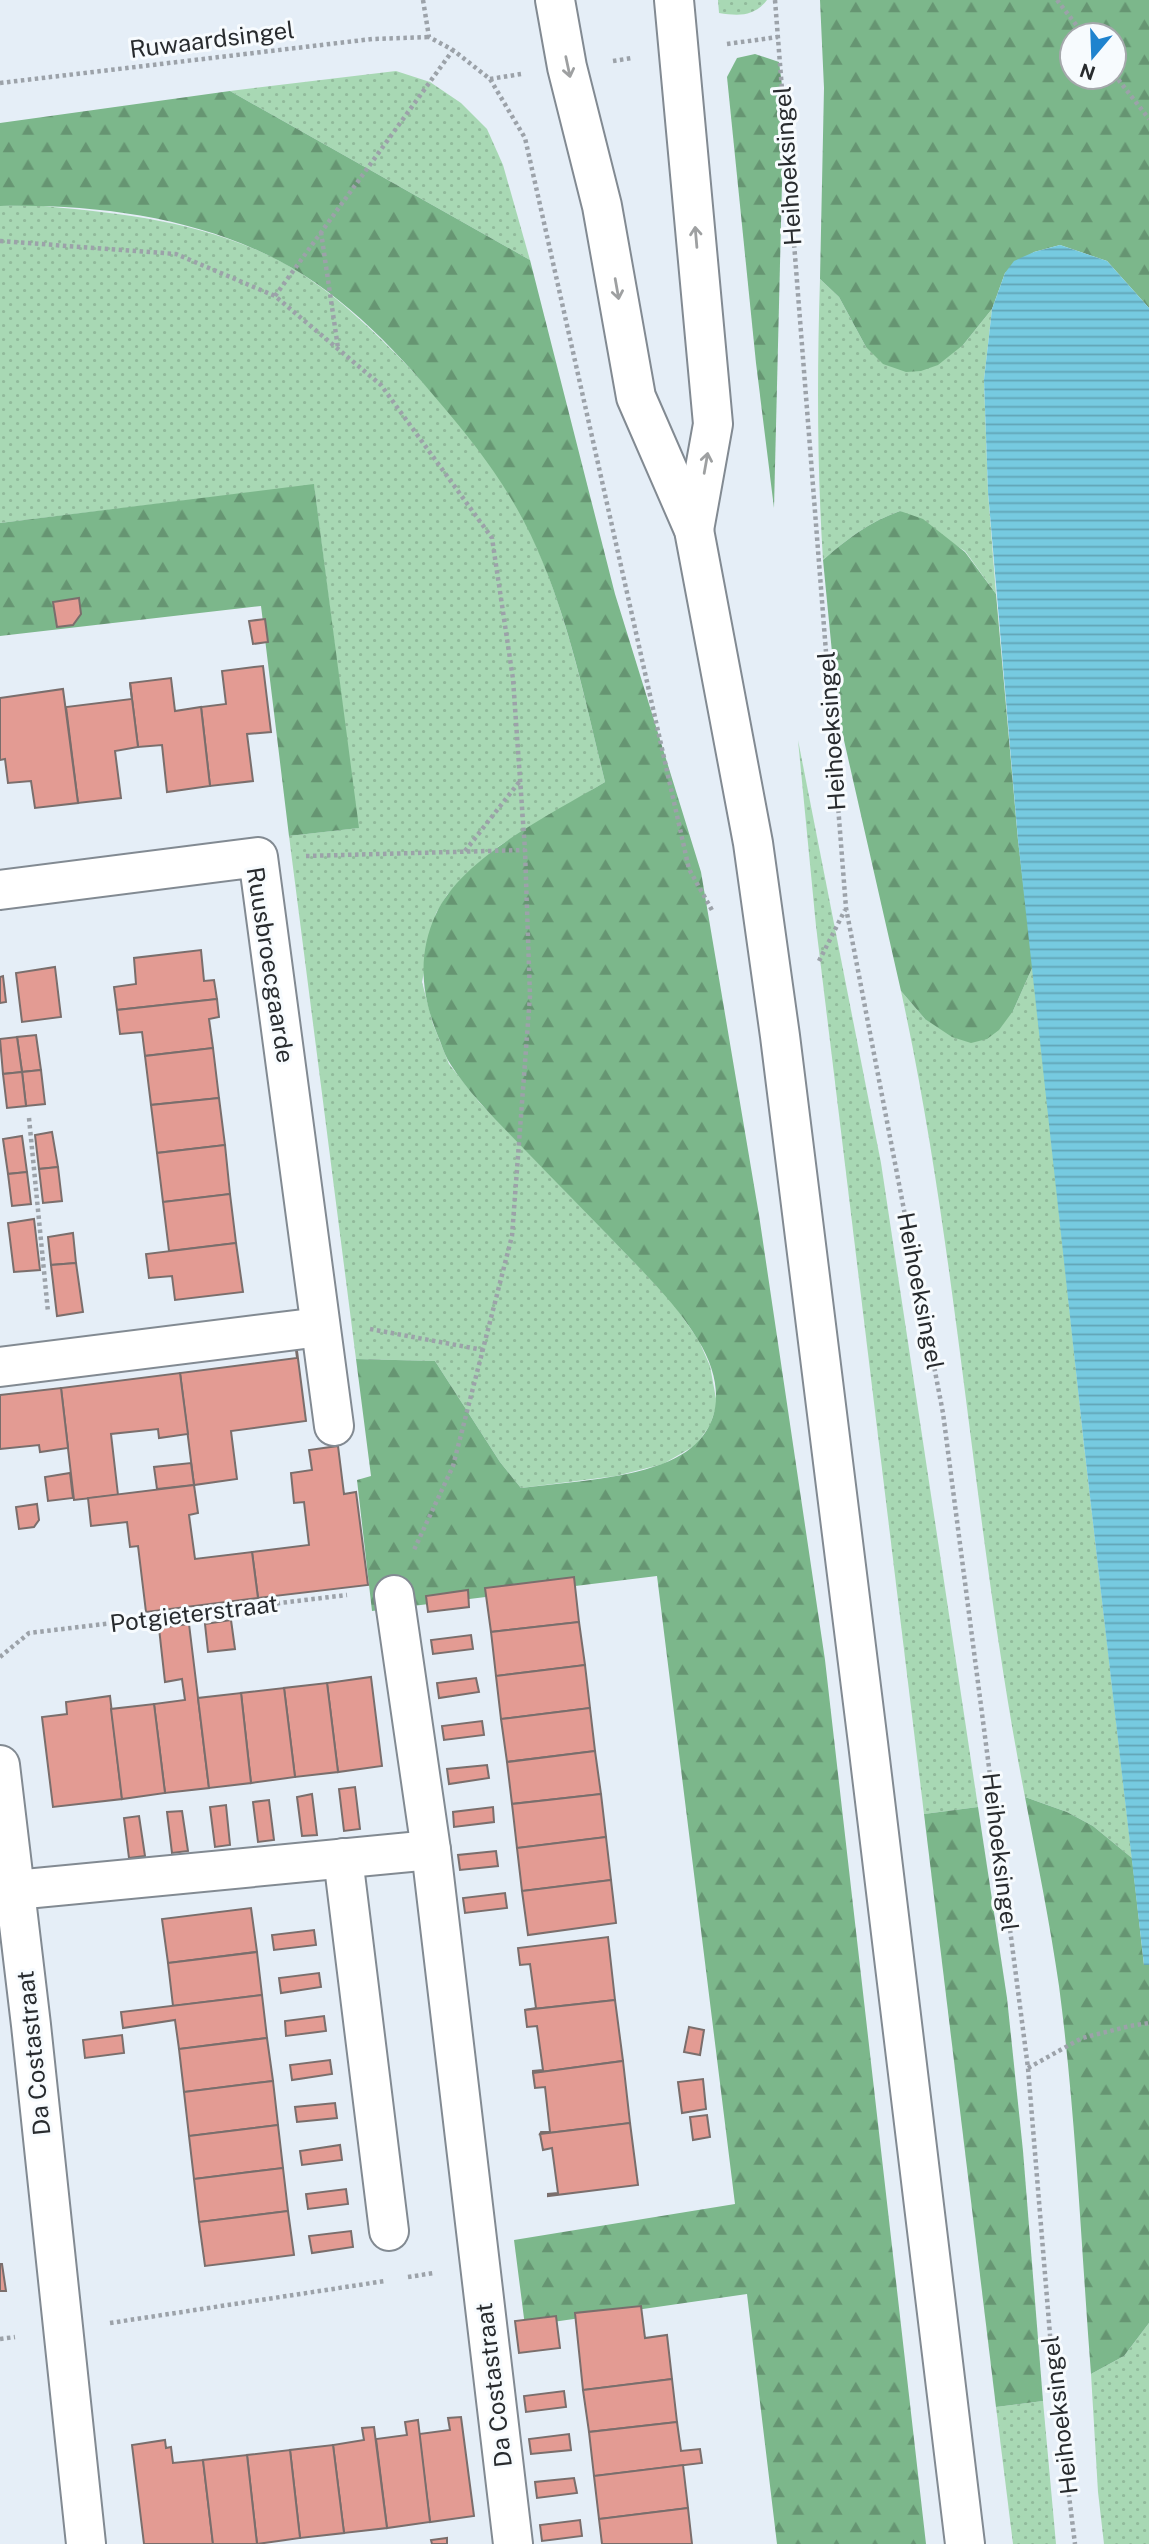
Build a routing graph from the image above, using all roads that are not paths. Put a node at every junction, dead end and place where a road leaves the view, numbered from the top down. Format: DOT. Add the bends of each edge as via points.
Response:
graph roads {
  1 [pos="555,0"];
  2 [pos="674,0"];
  3 [pos="694,530"];
  4 [pos="0,890"];
  5 [pos="320,1327"];
  6 [pos="0,1367"];
  7 [pos="334,1426"];
  8 [pos="395,1592"];
  9 [pos="0,1765"];
  10 [pos="431,1850"];
  11 [pos="343,1858"];
  12 [pos="15,1890"];
  13 [pos="389,2231"];
  14 [pos="86,2544"];
  15 [pos="513,2544"];
  16 [pos="965,2544"];
  1 -- 3 [label="street, one-way" via="602,206 636,397"];
  3 -- 2 [label="street, one-way" via="713,424"];
  3 -- 16 [label="street" via="753,843 780,1036"];
  4 -- 5 [label="street, Ruusbroecgaarde" via="258,857"];
  5 -- 6 [label="street"];
  5 -- 7 [label="street, Ruusbroecgaarde"];
  8 -- 10 [label="street, Da Costastraat"];
  9 -- 12 [label="street"];
  10 -- 11 [label="street"];
  10 -- 15 [label="street, Da Costastraat"];
  11 -- 12 [label="street"];
  11 -- 13 [label="street"];
  12 -- 14 [label="street, Da Costastraat"];
}
